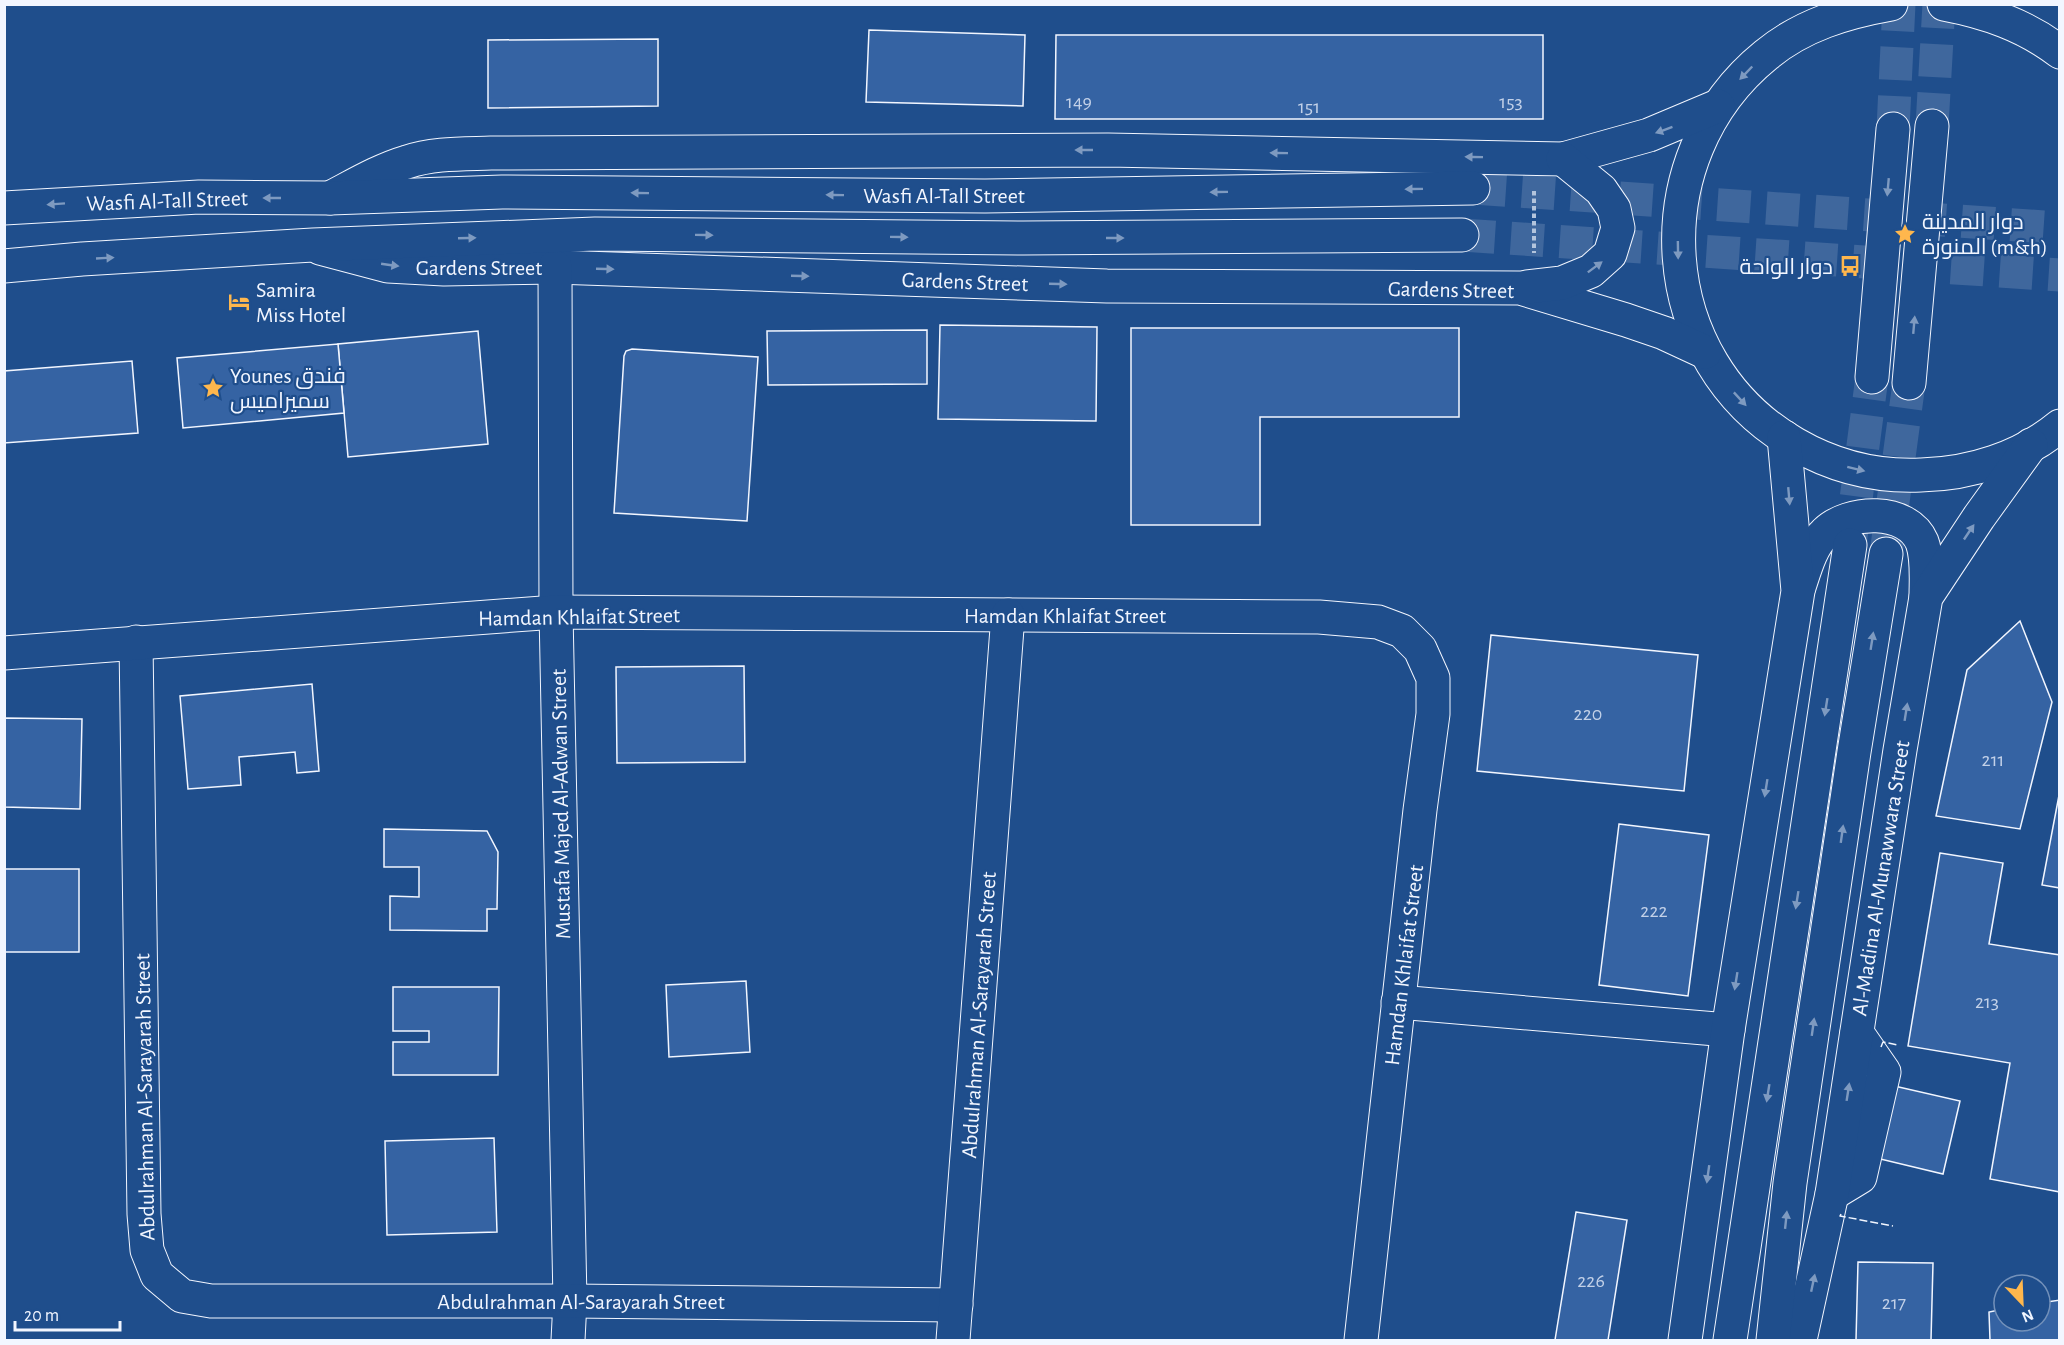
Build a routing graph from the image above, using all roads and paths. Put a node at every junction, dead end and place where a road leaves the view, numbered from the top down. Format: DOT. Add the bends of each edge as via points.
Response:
graph roads {
  1 [pos="1808,4"];
  2 [pos="1891,4"];
  3 [pos="1944,4"];
  4 [pos="2014,15"];
  5 [pos="1786,41"];
  6 [pos="2060,52"];
  7 [pos="1718,106"];
  8 [pos="1932,126"];
  9 [pos="1893,129"];
  10 [pos="1549,158"];
  11 [pos="1473,188"];
  12 [pos="330,198"];
  13 [pos="4,208"];
  14 [pos="1462,235"];
  15 [pos="409,241"];
  16 [pos="313,245"];
  17 [pos="4,266"];
  18 [pos="555,267"];
  19 [pos="1527,287"];
  20 [pos="1705,352"];
  21 [pos="1872,377"];
  22 [pos="1909,383"];
  23 [pos="2060,426"];
  24 [pos="1784,437"];
  25 [pos="2031,445"];
  26 [pos="1850,545"];
  27 [pos="1886,554"];
  28 [pos="1798,591"];
  29 [pos="1926,597"];
  30 [pos="556,612"];
  31 [pos="1008,615"];
  32 [pos="136,642"];
  33 [pos="4,653"];
  34 [pos="1398,1002"];
  35 [pos="1728,1030"];
  36 [pos="570,1301"];
  37 [pos="956,1305"];
  38 [pos="568,1341"];
  39 [pos="953,1341"];
  40 [pos="1361,1341"];
  41 [pos="1685,1341"];
  42 [pos="1730,1341"];
  43 [pos="1773,1341"];
  44 [pos="1800,1341"];
  1 -- 5 [label="street"];
  2 -- 5 [label="street" via="1859,9 1821,22"];
  3 -- 4 [label="street"];
  4 -- 6 [label="street"];
  5 -- 7 [label="street, one-way" via="1749,70"];
  7 -- 10 [label="street, one-way" via="1649,135"];
  7 -- 20 [label="street, one-way" via="1694,152 1680,202 1677,254 1686,305"];
  22 -- 8 [label="street, one-way"];
  9 -- 21 [label="street, one-way"];
  10 -- 12 [label="street, one-way" via="1108,150 447,154 408,161"];
  10 -- 19 [label="path"];
  19 -- 10 [label="street, one-way" via="1562,283 1591,271 1610,254 1618,228 1614,209 1601,190"];
  11 -- 12 [label="street, Wasfi Al-Tall Street, one-way" via="985,196 514,192"];
  12 -- 13 [label="street, Wasfi Al-Tall Street, one-way" via="199,197"];
  15 -- 14 [label="street, Wasfi Al-Tall Street, one-way" via="595,234 1011,238"];
  15 -- 16 [label="street, Gardens Street"];
  17 -- 16 [label="street, one-way"];
  16 -- 18 [label="street, Gardens Street, one-way" via="388,266"];
  18 -- 19 [label="street, Gardens Street, one-way" via="1107,286"];
  18 -- 30 [label="street, Mustafa Majed Al-Adwan Street"];
  19 -- 20 [label="street, Gardens Street" via="1664,333"];
  20 -- 24 [label="street, one-way" via="1739,400"];
  23 -- 25 [label="street"];
  24 -- 25 [label="street, one-way" via="1812,454 1843,465 1906,476 1971,469"];
  24 -- 28 [label="street, one-way"];
  29 -- 25 [label="street, Al-Madina Al-Munawwara Street, one-way"];
  26 -- 42 [label="street, one-way"];
  43 -- 27 [label="street, Al-Madina Al-Munawwara Street, one-way" via="1790,1183"];
  28 -- 29 [label="street" via="1807,564 1825,532 1834,525 1877,514 1912,528 1922,541"];
  28 -- 35 [label="street, one-way"];
  44 -- 29 [label="street, Al-Madina Al-Munawwara Street, one-way" via="1832,1194"];
  30 -- 31 [label="street, Hamdan Khlaifat Street"];
  30 -- 32 [label="street, Hamdan Khlaifat Street"];
  30 -- 36 [label="street, Mustafa Majed Al-Adwan Street"];
  31 -- 34 [label="street, Hamdan Khlaifat Street" via="1319,617 1378,622 1402,631 1420,649 1433,678 1433,714"];
  31 -- 37 [label="street, Abdulrahman Al-Sarayarah Street"];
  32 -- 33 [label="street, Hamdan Khlaifat Street"];
  32 -- 36 [label="street, Abdulrahman Al-Sarayarah Street" via="144,1214 147,1250 157,1275 182,1296 211,1300"];
  34 -- 35 [label="street"];
  34 -- 40 [label="street, Hamdan Khlaifat Street"];
  35 -- 41 [label="street, one-way"];
  36 -- 37 [label="street, Abdulrahman Al-Sarayarah Street"];
  36 -- 38 [label="street, Mustafa Majed Al-Adwan Street"];
  37 -- 39 [label="street"];
}
